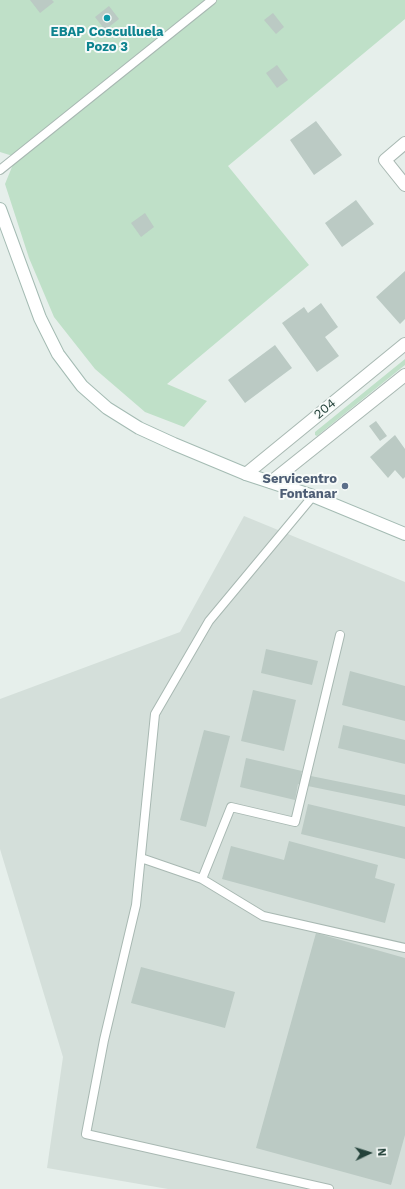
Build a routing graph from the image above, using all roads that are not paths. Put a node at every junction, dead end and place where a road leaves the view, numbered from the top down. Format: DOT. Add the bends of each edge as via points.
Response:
graph roads {
  1 [pos="212,0"];
  2 [pos="405,143"];
  3 [pos="0,170"];
  4 [pos="405,185"];
  5 [pos="0,209"];
  6 [pos="405,344"];
  7 [pos="405,375"];
  8 [pos="246,474"];
  9 [pos="271,482"];
  10 [pos="313,496"];
  11 [pos="405,534"];
  12 [pos="340,635"];
  13 [pos="141,858"];
  14 [pos="202,879"];
  15 [pos="405,948"];
  16 [pos="329,1189"];
  1 -- 3 [label="lane"];
  2 -- 4 [label="main road" via="385,160"];
  5 -- 8 [label="main road" via="40,318 58,354 82,386 107,408 139,428"];
  6 -- 8 [label="main road, 204"];
  7 -- 9 [label="main road, 204"];
  8 -- 9 [label="main road"];
  9 -- 10 [label="main road"];
  10 -- 11 [label="main road"];
  10 -- 13 [label="lane" via="209,621 155,714"];
  12 -- 14 [label="lane" via="295,822 231,807"];
  13 -- 14 [label="lane"];
  13 -- 16 [label="lane" via="136,904 104,1040 86,1134"];
  14 -- 15 [label="lane" via="263,916"];
}
